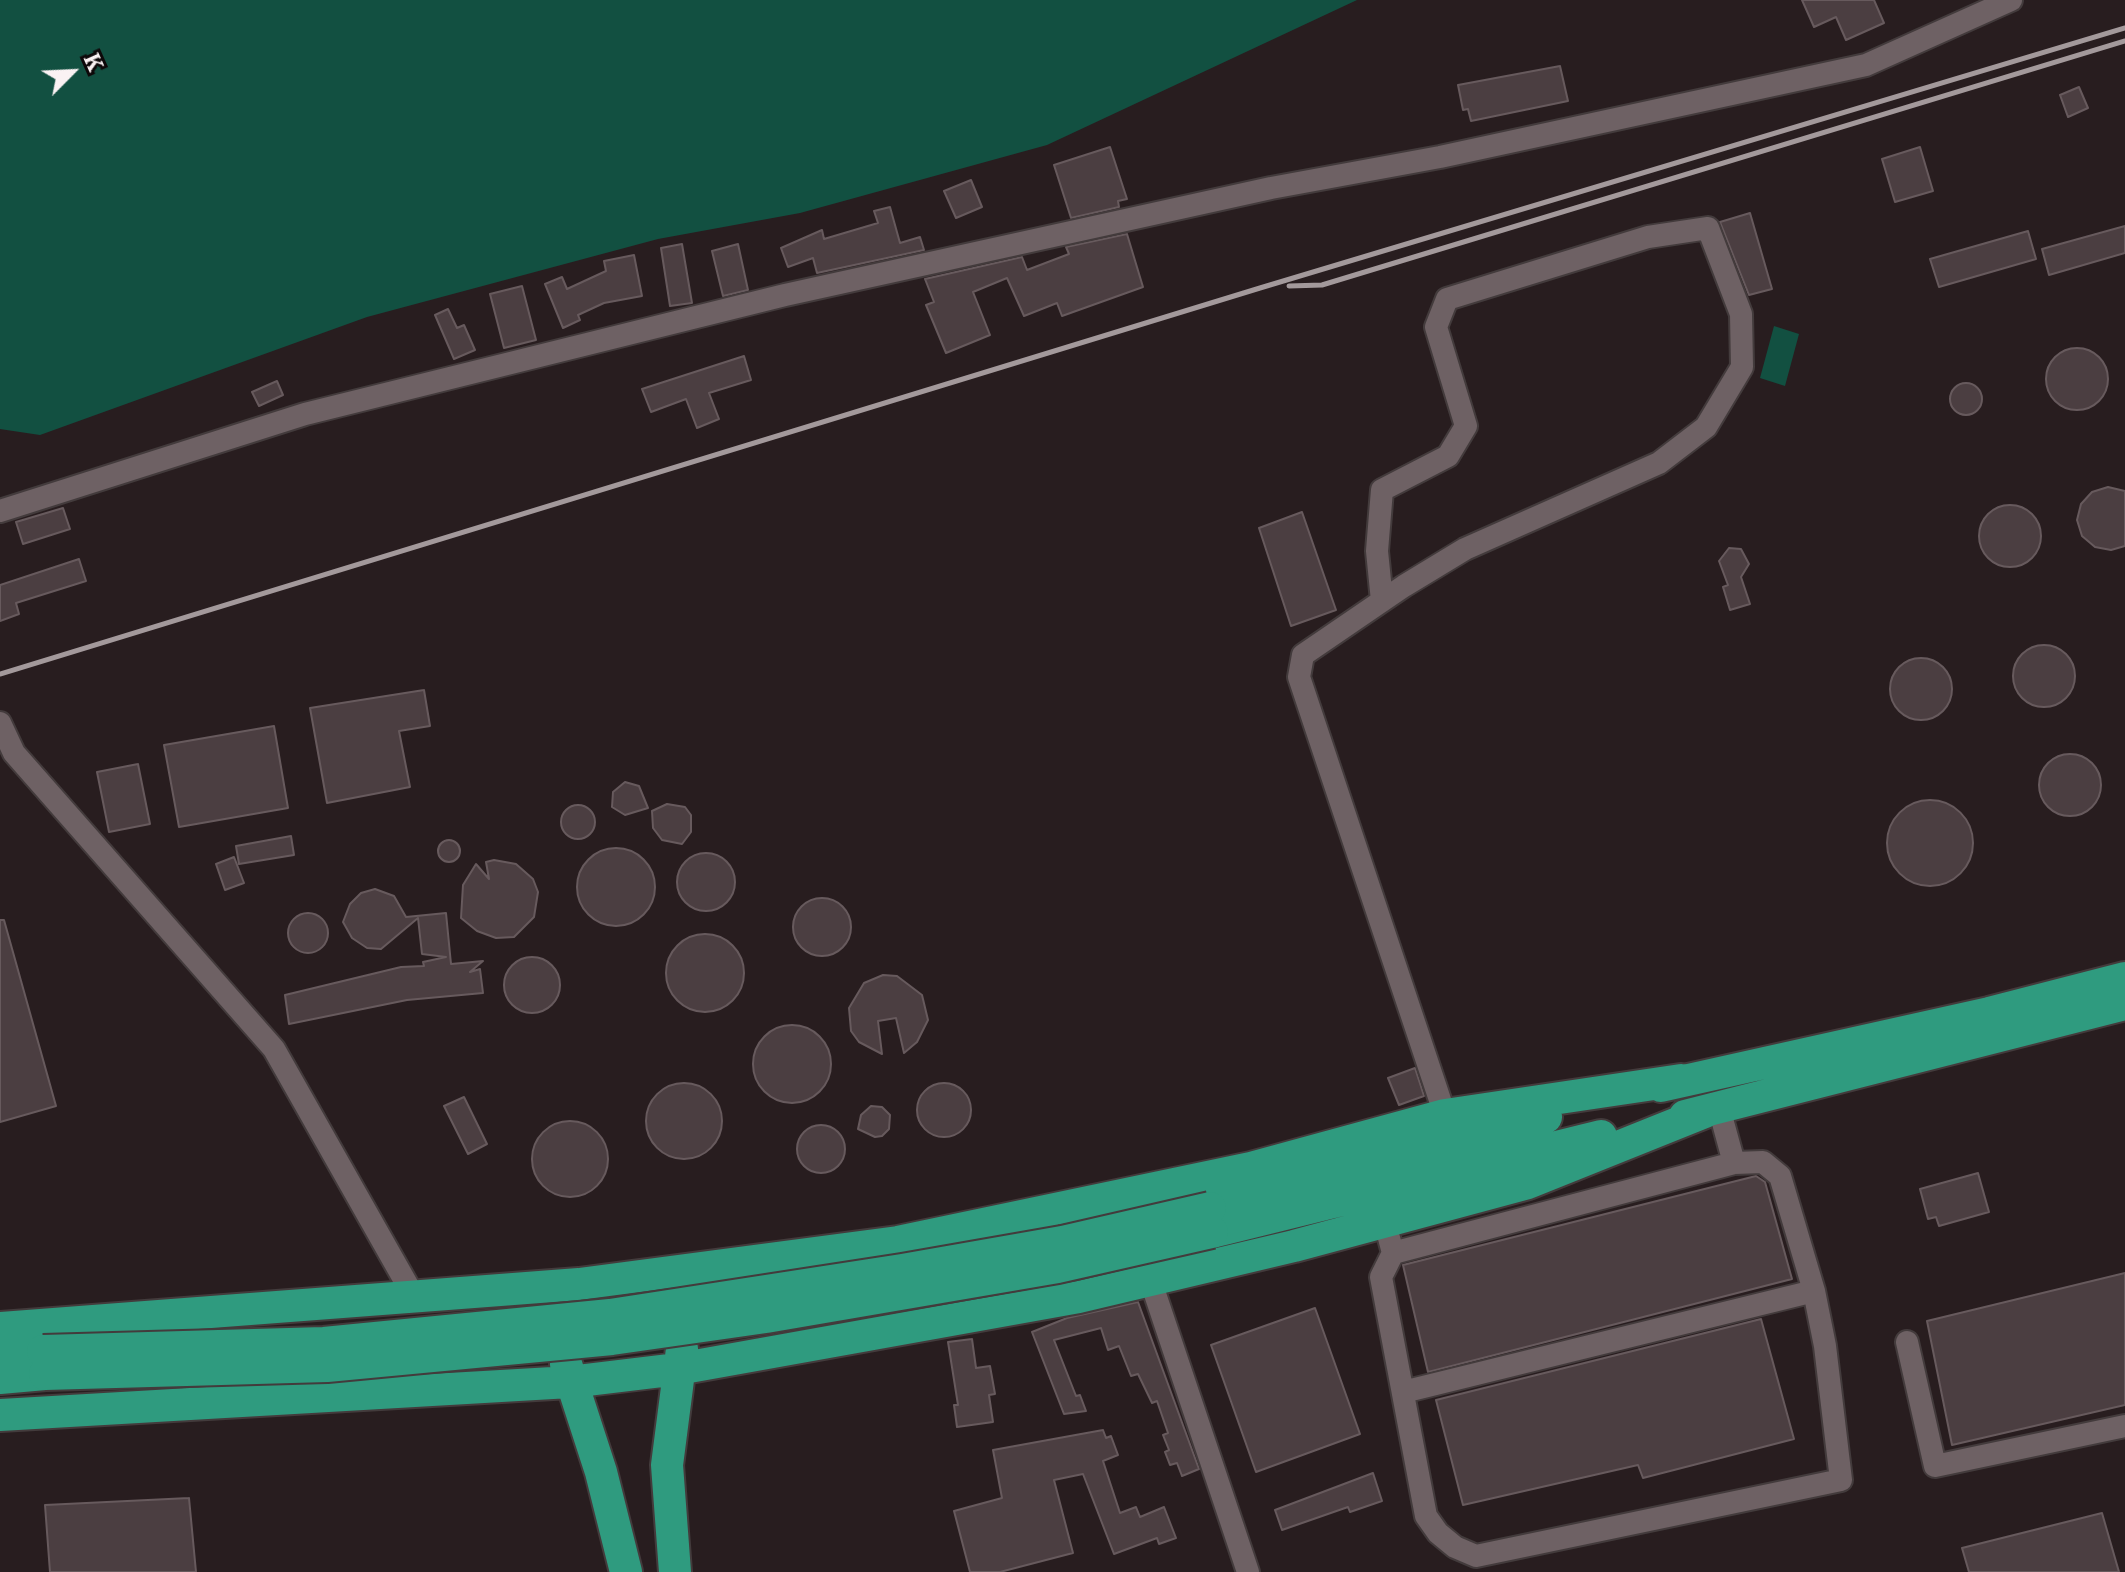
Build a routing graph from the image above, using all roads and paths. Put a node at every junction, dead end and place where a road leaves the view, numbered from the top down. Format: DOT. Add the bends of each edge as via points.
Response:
graph roads {
  1 [pos="2011,0"];
  2 [pos="0,511"];
  3 [pos="1382,601"];
  4 [pos="0,723"];
  5 [pos="2125,978"];
  6 [pos="2125,1004"];
  7 [pos="1681,1080"];
  8 [pos="1712,1110"];
  9 [pos="1445,1115"];
  10 [pos="1734,1163"];
  11 [pos="1211,1220"];
  12 [pos="1384,1221"];
  13 [pos="1393,1253"];
  14 [pos="668,1272"];
  15 [pos="1150,1279"];
  16 [pos="579,1284"];
  17 [pos="1814,1291"];
  18 [pos="413,1295"];
  19 [pos="0,1328"];
  20 [pos="1907,1342"];
  21 [pos="0,1355"];
  22 [pos="44,1363"];
  23 [pos="678,1369"];
  24 [pos="0,1378"];
  25 [pos="570,1382"];
  26 [pos="1403,1392"];
  27 [pos="0,1415"];
  28 [pos="2125,1426"];
  29 [pos="626,1572"];
  30 [pos="675,1572"];
  31 [pos="1248,1572"];
  1 -- 2 [label="street" via="1866,65 785,295 305,414"];
  3 -- 3 [label="street" via="1465,549 1659,463 1706,427 1742,367 1741,314 1708,228 1648,237 1447,299 1436,327 1466,426 1448,456 1382,490 1377,551"];
  3 -- 9 [label="street" via="1303,655 1299,677"];
  4 -- 18 [label="street" via="14,753 274,1049"];
  5 -- 7 [label="highway"];
  6 -- 8 [label="highway"];
  7 -- 9 [label="highway"];
  7 -- 11 [label="highway"];
  8 -- 10 [label="street"];
  8 -- 11 [label="highway"];
  8 -- 12 [label="highway" via="1528,1183"];
  9 -- 14 [label="highway" via="1251,1168 1050,1212 898,1242"];
  10 -- 13 [label="street"];
  10 -- 17 [label="street" via="1763,1162 1780,1176"];
  11 -- 22 [label="highway, bridge" via="610,1315"];
  12 -- 13 [label="street"];
  12 -- 15 [label="highway"];
  13 -- 26 [label="street" via="1381,1277"];
  14 -- 16 [label="highway"];
  14 -- 23 [label="highway" via="678,1299 683,1342"];
  15 -- 23 [label="highway" via="1079,1297"];
  15 -- 31 [label="street"];
  16 -- 18 [label="highway"];
  16 -- 25 [label="highway" via="566,1312 563,1355"];
  17 -- 26 [label="street"];
  17 -- 26 [label="street" via="1841,1480 1476,1556 1446,1541 1426,1516"];
  18 -- 19 [label="highway"];
  20 -- 28 [label="street" via="1935,1466"];
  21 -- 22 [label="highway"];
  22 -- 24 [label="highway"];
  23 -- 25 [label="highway"];
  23 -- 30 [label="highway" via="667,1465"];
  25 -- 27 [label="highway"];
  25 -- 29 [label="highway" via="601,1472"];
}
